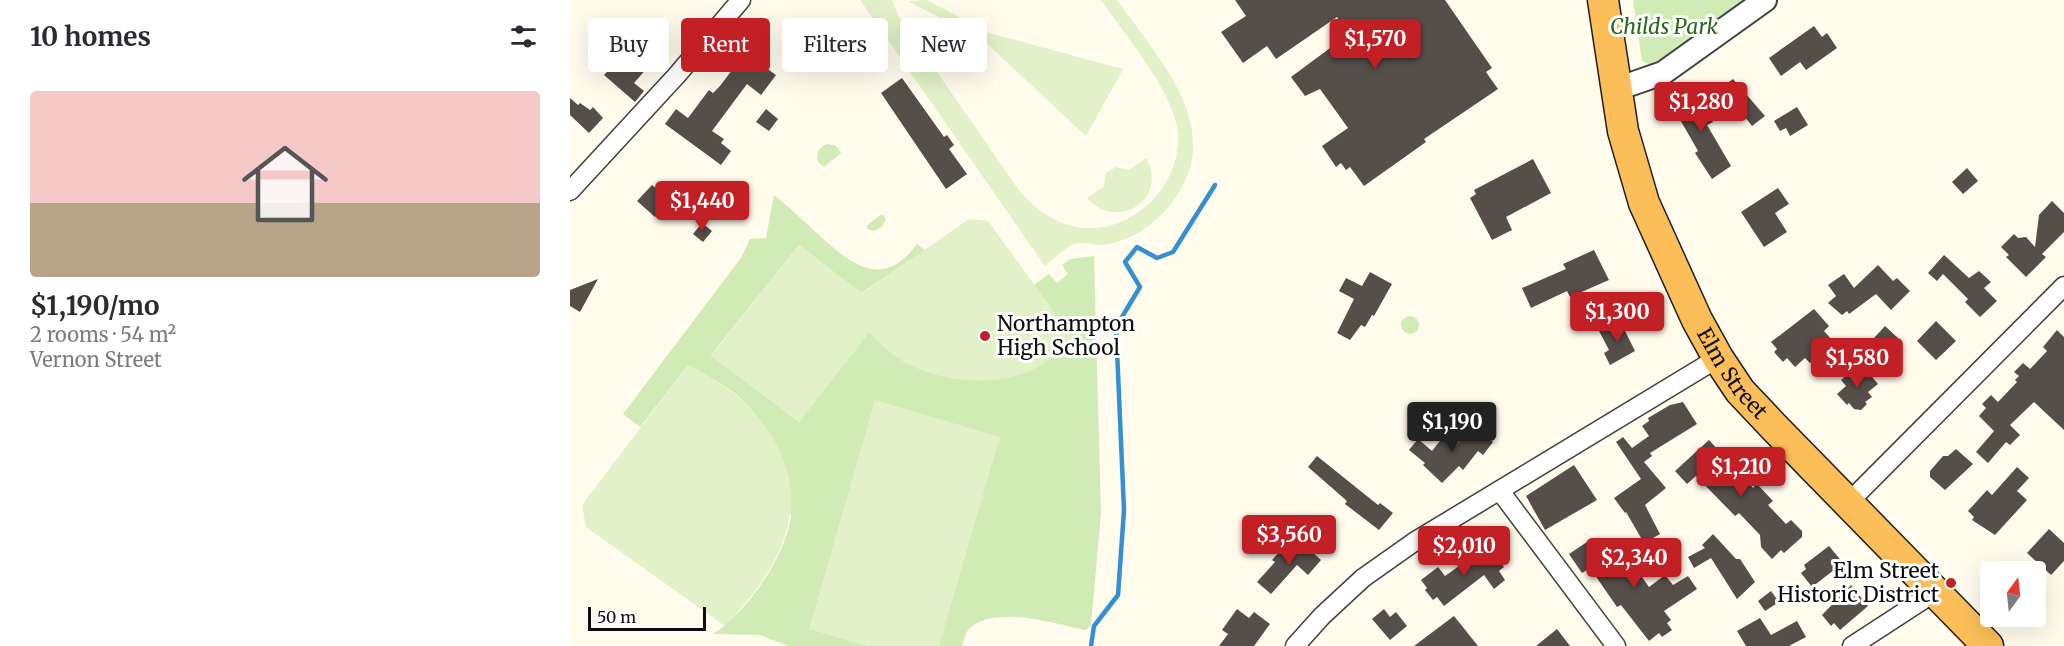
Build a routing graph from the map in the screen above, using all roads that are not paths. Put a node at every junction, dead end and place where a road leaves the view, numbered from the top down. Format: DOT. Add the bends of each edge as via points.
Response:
graph roads {
  1 [pos="741,0"];
  2 [pos="1602,0"];
  3 [pos="1613,0"];
  4 [pos="1765,0"];
  5 [pos="1623,87"];
  6 [pos="570,191"];
  7 [pos="2064,286"];
  8 [pos="1718,358"];
  9 [pos="1500,492"];
  10 [pos="1848,503"];
  11 [pos="1935,592"];
  12 [pos="1295,646"];
  13 [pos="1616,646"];
  14 [pos="1852,646"];
  15 [pos="1988,646"];
  1 -- 6 [label="street"];
  2 -- 5 [label="highway"];
  3 -- 5 [label="highway"];
  4 -- 5 [label="street" via="1663,73"];
  5 -- 8 [label="highway, Elm Street" via="1623,131 1644,203 1696,320"];
  7 -- 10 [label="street"];
  8 -- 9 [label="street"];
  8 -- 10 [label="highway, Elm Street" via="1740,391"];
  9 -- 12 [label="street" via="1414,542 1363,578"];
  9 -- 13 [label="street"];
  10 -- 11 [label="highway, Elm Street"];
  11 -- 14 [label="street"];
  11 -- 15 [label="highway, Elm Street"];
}
